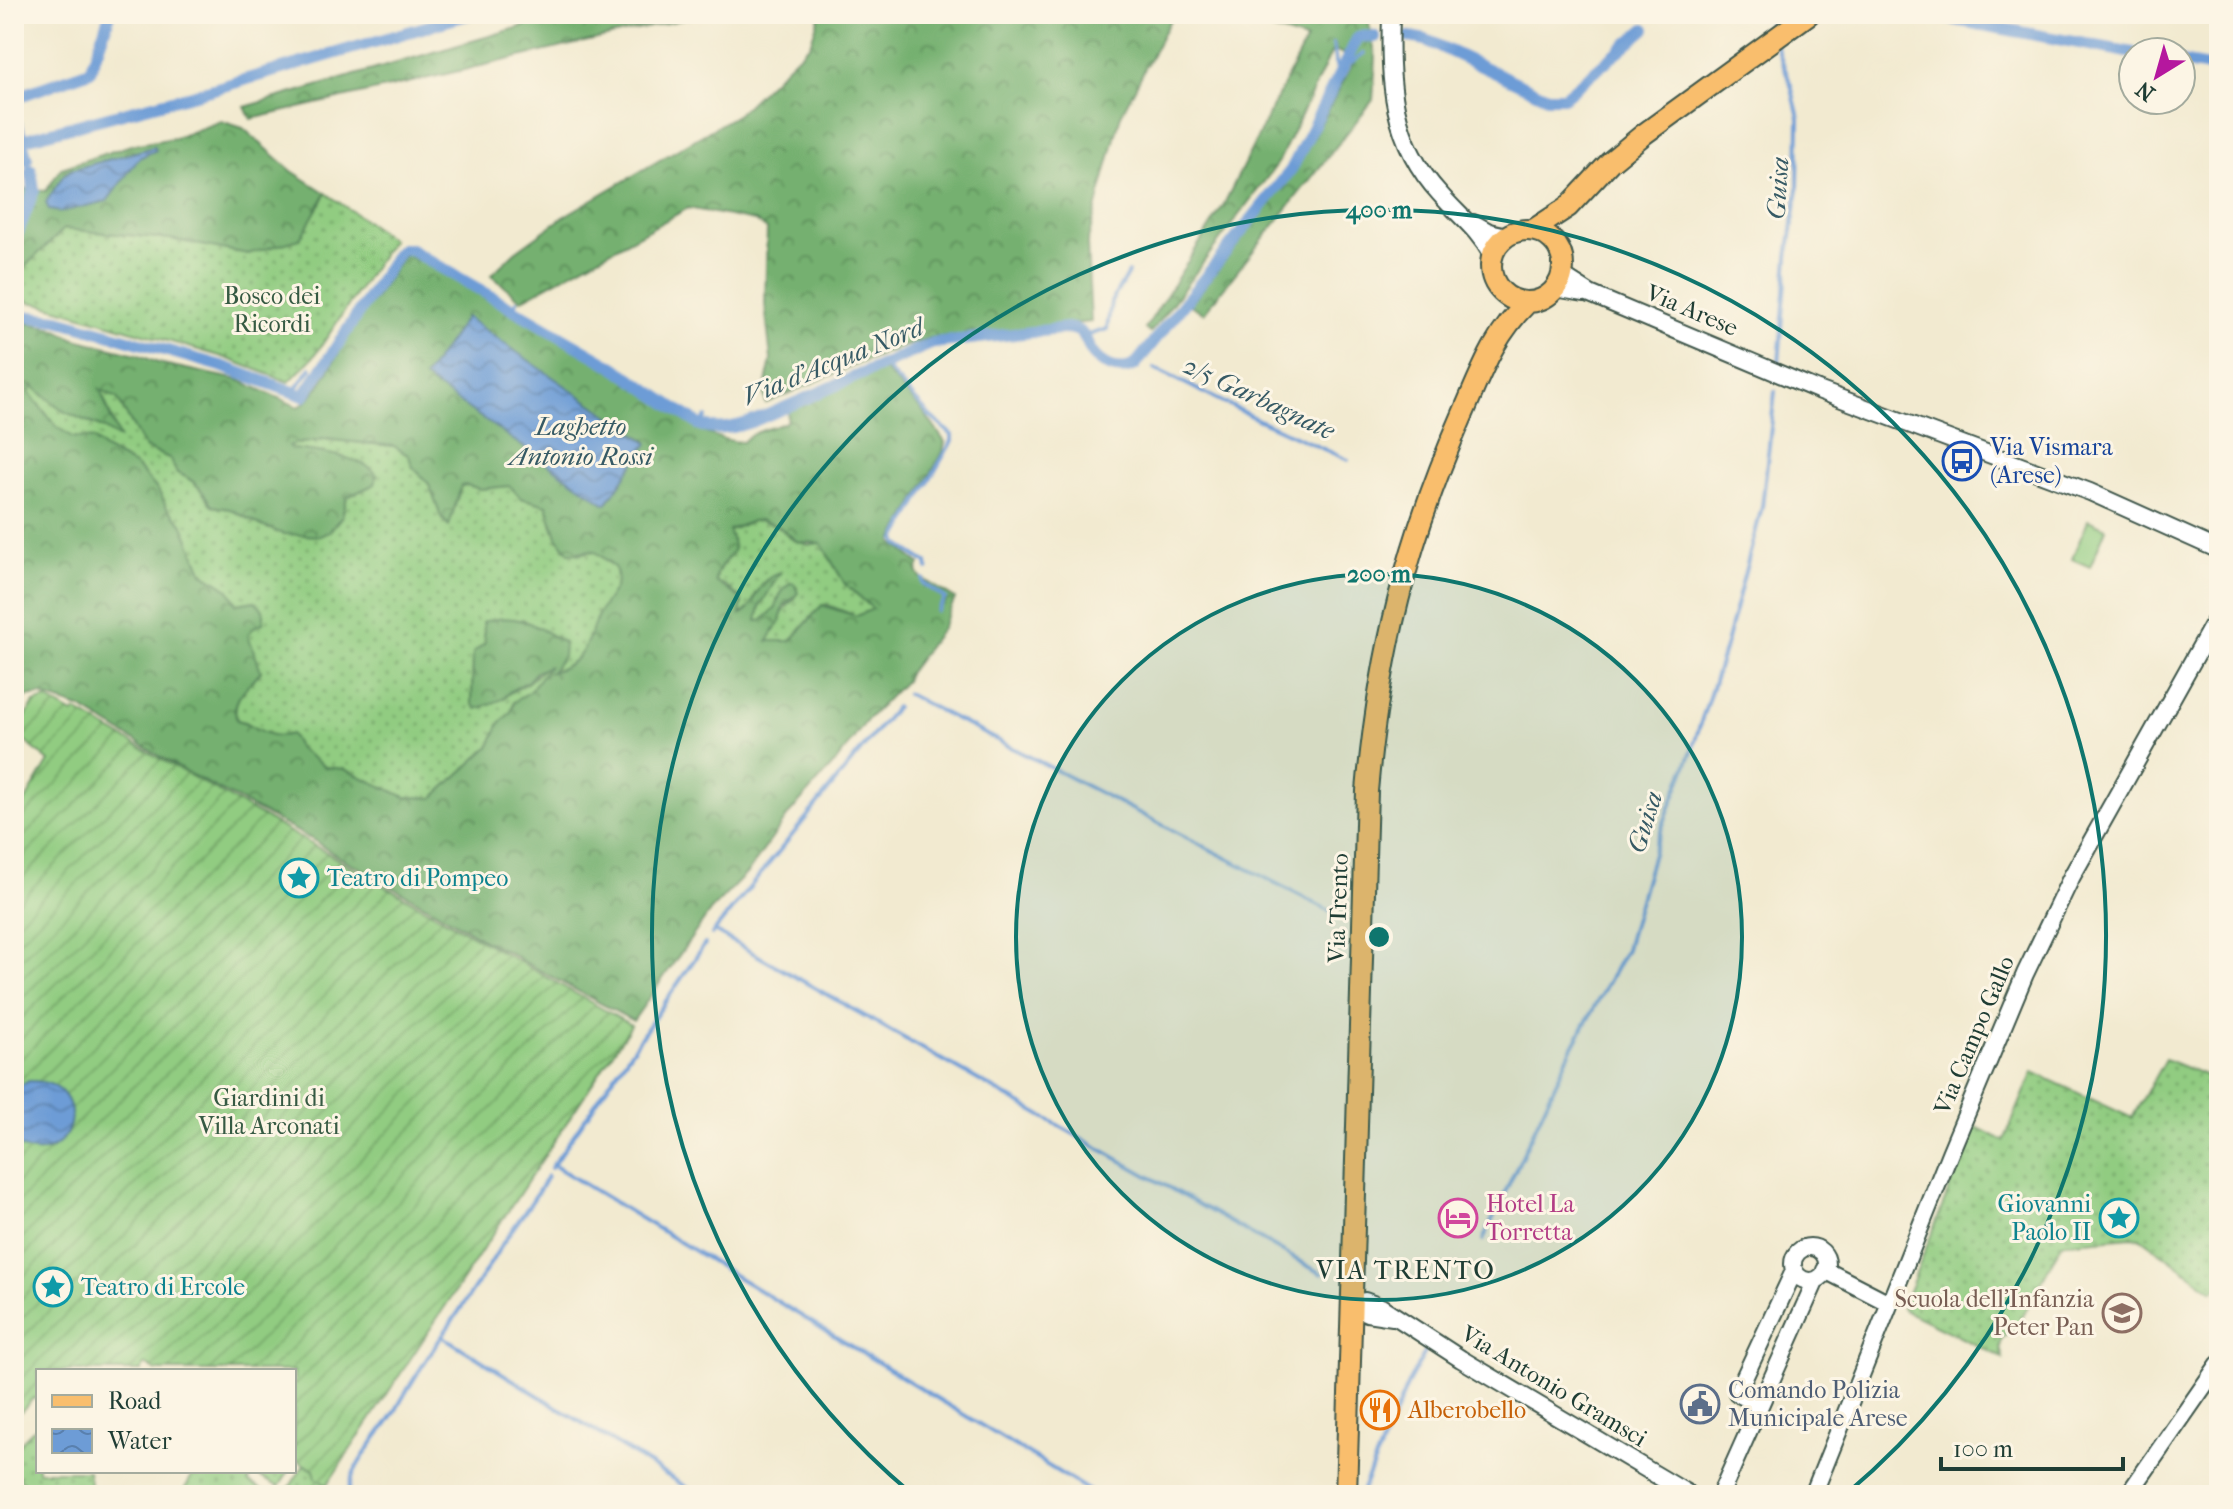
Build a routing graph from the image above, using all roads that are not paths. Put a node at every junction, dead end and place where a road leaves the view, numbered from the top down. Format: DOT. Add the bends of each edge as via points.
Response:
graph roads {
  1 [pos="1391,14"];
  2 [pos="1809,14"];
  3 [pos="1568,207"];
  4 [pos="1468,220"];
  5 [pos="1533,230"];
  6 [pos="1507,236"];
  7 [pos="1556,244"];
  8 [pos="1492,255"];
  9 [pos="1558,282"];
  10 [pos="1500,291"];
  11 [pos="1528,302"];
  12 [pos="1494,342"];
  13 [pos="2219,550"];
  14 [pos="2219,614"];
  15 [pos="1794,1271"];
  16 [pos="1821,1275"];
  17 [pos="1889,1303"];
  18 [pos="1350,1304"];
  19 [pos="2219,1364"];
  20 [pos="2219,1371"];
  21 [pos="1759,1405"];
  22 [pos="2165,1440"];
  23 [pos="1346,1495"];
  24 [pos="1690,1495"];
  25 [pos="1720,1495"];
  26 [pos="1813,1495"];
  27 [pos="2128,1495"];
  1 -- 4 [label="street, Via Trento" via="1391,87 1404,138 1426,178"];
  2 -- 3 [label="main road" via="1610,162"];
  3 -- 5 [label="main road"];
  3 -- 7 [label="main road"];
  4 -- 6 [label="street, Via Trento"];
  4 -- 8 [label="street, Via Trento"];
  5 -- 6 [label="main road"];
  5 -- 7 [label="main road"];
  6 -- 8 [label="main road"];
  7 -- 9 [label="main road" via="1563,265"];
  8 -- 10 [label="main road, Via Trento" via="1492,277"];
  9 -- 11 [label="main road, Via Trento" via="1543,298"];
  9 -- 13 [label="street, Via Arese" via="1775,372 2081,488"];
  10 -- 11 [label="main road"];
  10 -- 12 [label="main road, Via Trento"];
  11 -- 12 [label="main road, Via Trento"];
  12 -- 18 [label="main road, Via Trento" via="1408,557 1374,717"];
  14 -- 17 [label="street, Via Campo Gallo" via="2066,888"];
  15 -- 16 [label="street" via="1806,1281"];
  15 -- 16 [label="street" via="1795,1256 1810,1247 1823,1253"];
  15 -- 21 [label="street" via="1737,1393"];
  16 -- 17 [label="street"];
  16 -- 21 [label="street"];
  17 -- 26 [label="street, Via Campo Gallo"];
  18 -- 23 [label="main road, Via Trento"];
  18 -- 24 [label="street, Via Antonio Gramsci" via="1395,1317"];
  19 -- 22 [label="street"];
  20 -- 22 [label="street"];
  21 -- 25 [label="street"];
  22 -- 27 [label="street"];
}
